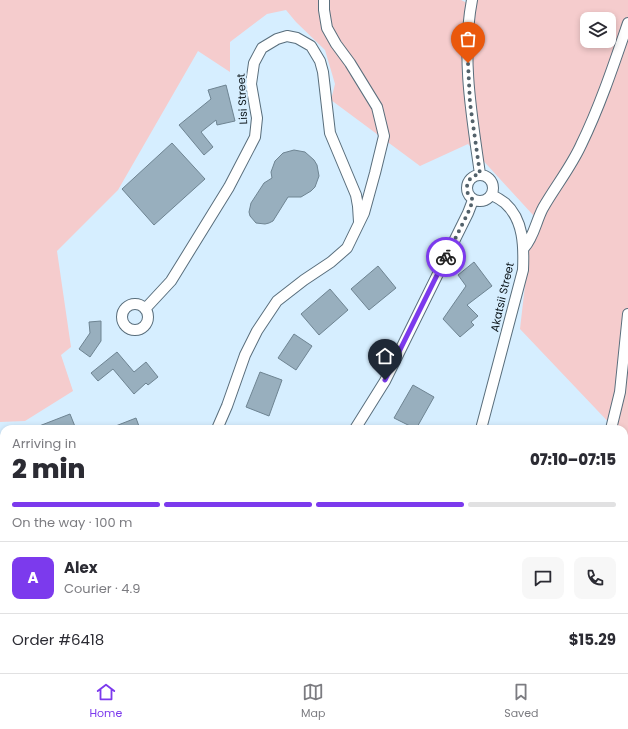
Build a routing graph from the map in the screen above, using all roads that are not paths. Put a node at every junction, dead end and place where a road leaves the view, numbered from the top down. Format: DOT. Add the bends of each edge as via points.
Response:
graph roads {
  1 [pos="324,0"];
  2 [pos="472,0"];
  3 [pos="628,23"];
  4 [pos="480,174"];
  5 [pos="492,195"];
  6 [pos="473,200"];
  7 [pos="359,222"];
  8 [pos="524,248"];
  9 [pos="145,309"];
  10 [pos="628,314"];
  11 [pos="219,425"];
  12 [pos="357,425"];
  13 [pos="482,425"];
  14 [pos="612,425"];
  1 -- 7 [label="street, Lisi Street" via="327,28 377,107 384,136 364,213"];
  2 -- 4 [label="street" via="467,57 470,103"];
  3 -- 8 [label="street" via="581,146 542,209 530,242"];
  4 -- 5 [label="street" via="492,181"];
  4 -- 6 [label="street" via="470,178 468,182 467,192"];
  5 -- 6 [label="street" via="486,200"];
  5 -- 8 [label="street, Akatsii Street" via="505,203 513,213 521,228"];
  6 -- 12 [label="street" via="385,380"];
  7 -- 9 [label="street, Lisi Street" via="356,195 330,133 320,61 311,46 297,38 287,36 277,39 262,48 254,63 251,84 257,118 254,137 229,187 171,281"];
  7 -- 11 [label="street, Lisi Street" via="347,248 277,301 245,355"];
  8 -- 13 [label="street, Akatsii Street" via="523,270"];
  10 -- 14 [label="street" via="620,392"];
}
